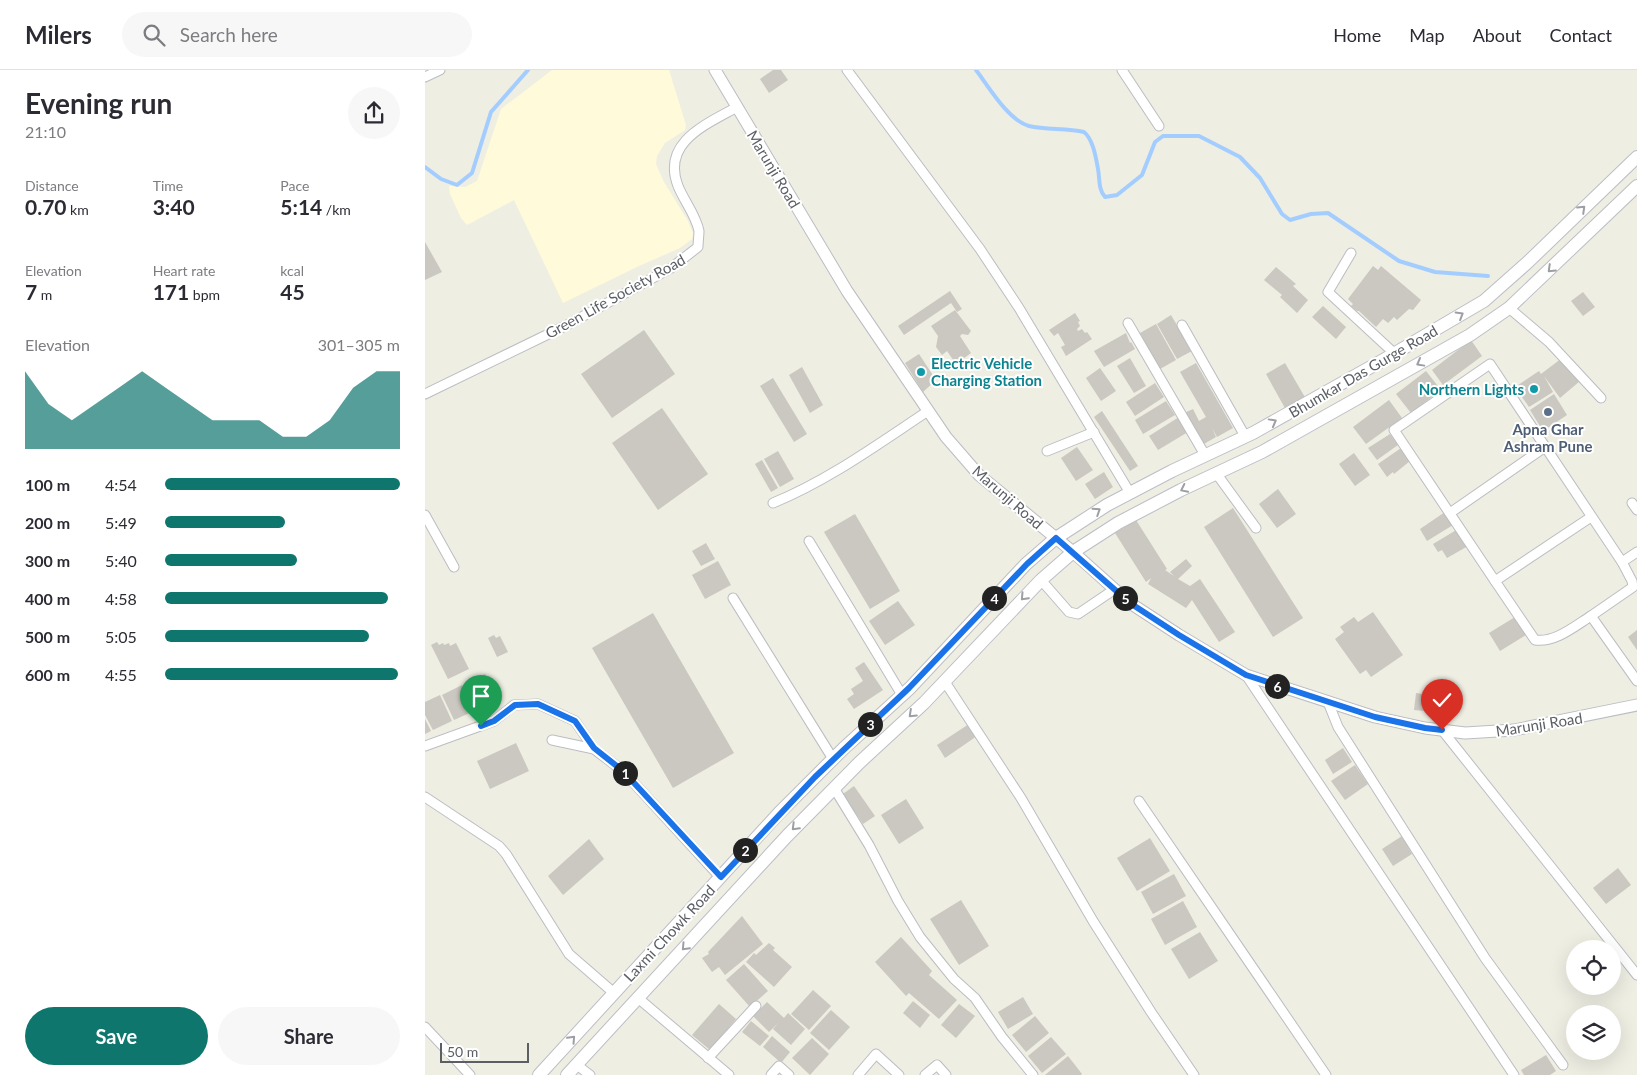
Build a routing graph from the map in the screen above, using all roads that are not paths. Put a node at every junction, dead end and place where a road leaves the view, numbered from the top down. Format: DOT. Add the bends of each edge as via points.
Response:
graph roads {
  1 [pos="440,70"];
  2 [pos="715,70"];
  3 [pos="847,70"];
  4 [pos="1122,70"];
  5 [pos="425,77"];
  6 [pos="737,107"];
  7 [pos="1159,126"];
  8 [pos="1637,157"];
  9 [pos="1637,186"];
  10 [pos="1351,253"];
  11 [pos="1484,301"];
  12 [pos="1509,308"];
  13 [pos="1496,318"];
  14 [pos="1128,323"];
  15 [pos="1182,325"];
  16 [pos="1390,357"];
  17 [pos="1395,377"];
  18 [pos="425,394"];
  19 [pos="1601,398"];
  20 [pos="928,411"];
  21 [pos="1093,432"];
  22 [pos="1245,436"];
  23 [pos="1545,447"];
  24 [pos="1047,451"];
  25 [pos="1205,455"];
  26 [pos="1255,455"];
  27 [pos="1216,473"];
  28 [pos="1131,492"];
  29 [pos="773,502"];
  30 [pos="1450,513"];
  31 [pos="425,515"];
  32 [pos="1591,517"];
  33 [pos="1256,528"];
  34 [pos="1056,538"];
  35 [pos="809,541"];
  36 [pos="1073,552"];
  37 [pos="1637,552"];
  38 [pos="1622,562"];
  39 [pos="454,567"];
  40 [pos="1041,580"];
  41 [pos="1495,581"];
  42 [pos="1115,589"];
  43 [pos="733,598"];
  44 [pos="1591,616"];
  45 [pos="1246,675"];
  46 [pos="1637,681"];
  47 [pos="945,682"];
  48 [pos="902,695"];
  49 [pos="1328,702"];
  50 [pos="1637,706"];
  51 [pos="1442,730"];
  52 [pos="552,740"];
  53 [pos="425,746"];
  54 [pos="594,748"];
  55 [pos="833,759"];
  56 [pos="815,777"];
  57 [pos="831,791"];
  58 [pos="425,796"];
  59 [pos="1139,801"];
  60 [pos="721,877"];
  61 [pos="1637,975"];
  62 [pos="618,988"];
  63 [pos="638,998"];
  64 [pos="756,1006"];
  65 [pos="425,1027"];
  66 [pos="708,1058"];
  67 [pos="577,1065"];
  68 [pos="1563,1065"];
  69 [pos="470,1075"];
  70 [pos="539,1075"];
  71 [pos="567,1075"];
  72 [pos="590,1075"];
  73 [pos="729,1075"];
  74 [pos="771,1075"];
  75 [pos="789,1075"];
  76 [pos="858,1075"];
  77 [pos="899,1075"];
  78 [pos="925,1075"];
  79 [pos="946,1075"];
  80 [pos="1033,1075"];
  81 [pos="1194,1075"];
  82 [pos="1326,1075"];
  83 [pos="1514,1075"];
  1 -- 5 [label="street"];
  2 -- 6 [label="street, Marunji Road"];
  3 -- 21 [label="street" via="980,249"];
  4 -- 7 [label="street"];
  6 -- 18 [label="street, Green Life Society Road" via="699,128 676,153 678,185 699,231 698,247 671,268 567,325"];
  6 -- 20 [label="street, Marunji Road" via="847,291"];
  11 -- 8 [label="main road, Bhumkar Das Gurge Road, one-way"];
  9 -- 12 [label="main road, Bhumkar Das Gurge Road, one-way"];
  10 -- 16 [label="street" via="1328,292"];
  11 -- 13 [label="main road"];
  16 -- 11 [label="main road, Bhumkar Das Gurge Road, one-way"];
  12 -- 13 [label="main road, Bhumkar Das Gurge Road"];
  12 -- 19 [label="street" via="1549,342"];
  13 -- 17 [label="main road, Bhumkar Das Gurge Road, one-way"];
  14 -- 25 [label="street"];
  15 -- 22 [label="street"];
  16 -- 17 [label="main road"];
  22 -- 16 [label="main road, Bhumkar Das Gurge Road, one-way"];
  17 -- 26 [label="main road, Bhumkar Das Gurge Road"];
  20 -- 29 [label="street" via="822,480"];
  20 -- 34 [label="street, Marunji Road" via="979,475"];
  21 -- 24 [label="street"];
  21 -- 28 [label="street"];
  22 -- 25 [label="main road, Bhumkar Das Gurge Road"];
  22 -- 26 [label="main road"];
  23 -- 30 [label="street"];
  23 -- 30 [label="street" via="1490,364 1394,430"];
  23 -- 32 [label="street"];
  25 -- 28 [label="main road, Bhumkar Das Gurge Road"];
  26 -- 27 [label="main road, Bhumkar Das Gurge Road"];
  27 -- 33 [label="street"];
  27 -- 36 [label="main road, Bhumkar Das Gurge Road, one-way" via="1118,523"];
  34 -- 28 [label="main road, Bhumkar Das Gurge Road, one-way"];
  30 -- 41 [label="street"];
  31 -- 39 [label="street"];
  32 -- 38 [label="street"];
  32 -- 41 [label="street"];
  34 -- 36 [label="street, Marunji Road"];
  34 -- 48 [label="main road, Laxmi Chowk Road"];
  35 -- 48 [label="street"];
  36 -- 40 [label="main road, Laxmi Chowk Road"];
  36 -- 42 [label="street, Marunji Road"];
  37 -- 38 [label="street"];
  38 -- 44 [label="street" via="1633,587"];
  40 -- 42 [label="street" via="1069,612 1078,614"];
  40 -- 47 [label="main road, Laxmi Chowk Road, one-way"];
  41 -- 44 [label="street" via="1535,640 1553,638"];
  42 -- 45 [label="street, Marunji Road" via="1130,603"];
  43 -- 55 [label="street"];
  44 -- 46 [label="street"];
  45 -- 49 [label="street, Marunji Road"];
  45 -- 83 [label="street"];
  47 -- 57 [label="main road, Laxmi Chowk Road, one-way"];
  47 -- 81 [label="street" via="1021,798 1093,921"];
  48 -- 55 [label="main road, Laxmi Chowk Road"];
  49 -- 51 [label="street, Marunji Road" via="1375,717"];
  49 -- 68 [label="street" via="1338,727 1485,958"];
  50 -- 51 [label="street, Marunji Road" via="1514,730 1465,733"];
  51 -- 61 [label="street"];
  52 -- 54 [label="street"];
  53 -- 54 [label="street" via="494,721 515,705 538,704 575,721"];
  54 -- 60 [label="street" via="623,771"];
  55 -- 56 [label="main road, Laxmi Chowk Road"];
  56 -- 57 [label="main road"];
  56 -- 60 [label="main road, Laxmi Chowk Road"];
  57 -- 63 [label="main road, Laxmi Chowk Road, one-way"];
  57 -- 80 [label="street" via="869,845 920,937 980,1005"];
  58 -- 62 [label="street" via="499,846 569,954"];
  59 -- 82 [label="street"];
  60 -- 62 [label="main road, Laxmi Chowk Road"];
  62 -- 63 [label="main road"];
  70 -- 62 [label="main road, Laxmi Chowk Road, one-way"];
  63 -- 66 [label="street"];
  63 -- 67 [label="main road, Laxmi Chowk Road"];
  64 -- 66 [label="street"];
  65 -- 69 [label="street"];
  66 -- 73 [label="street"];
  67 -- 71 [label="main road, Laxmi Chowk Road"];
  67 -- 72 [label="street"];
  74 -- 75 [label="street" via="779,1066"];
  76 -- 77 [label="street" via="876,1054"];
  78 -- 79 [label="street" via="937,1065"];
}
